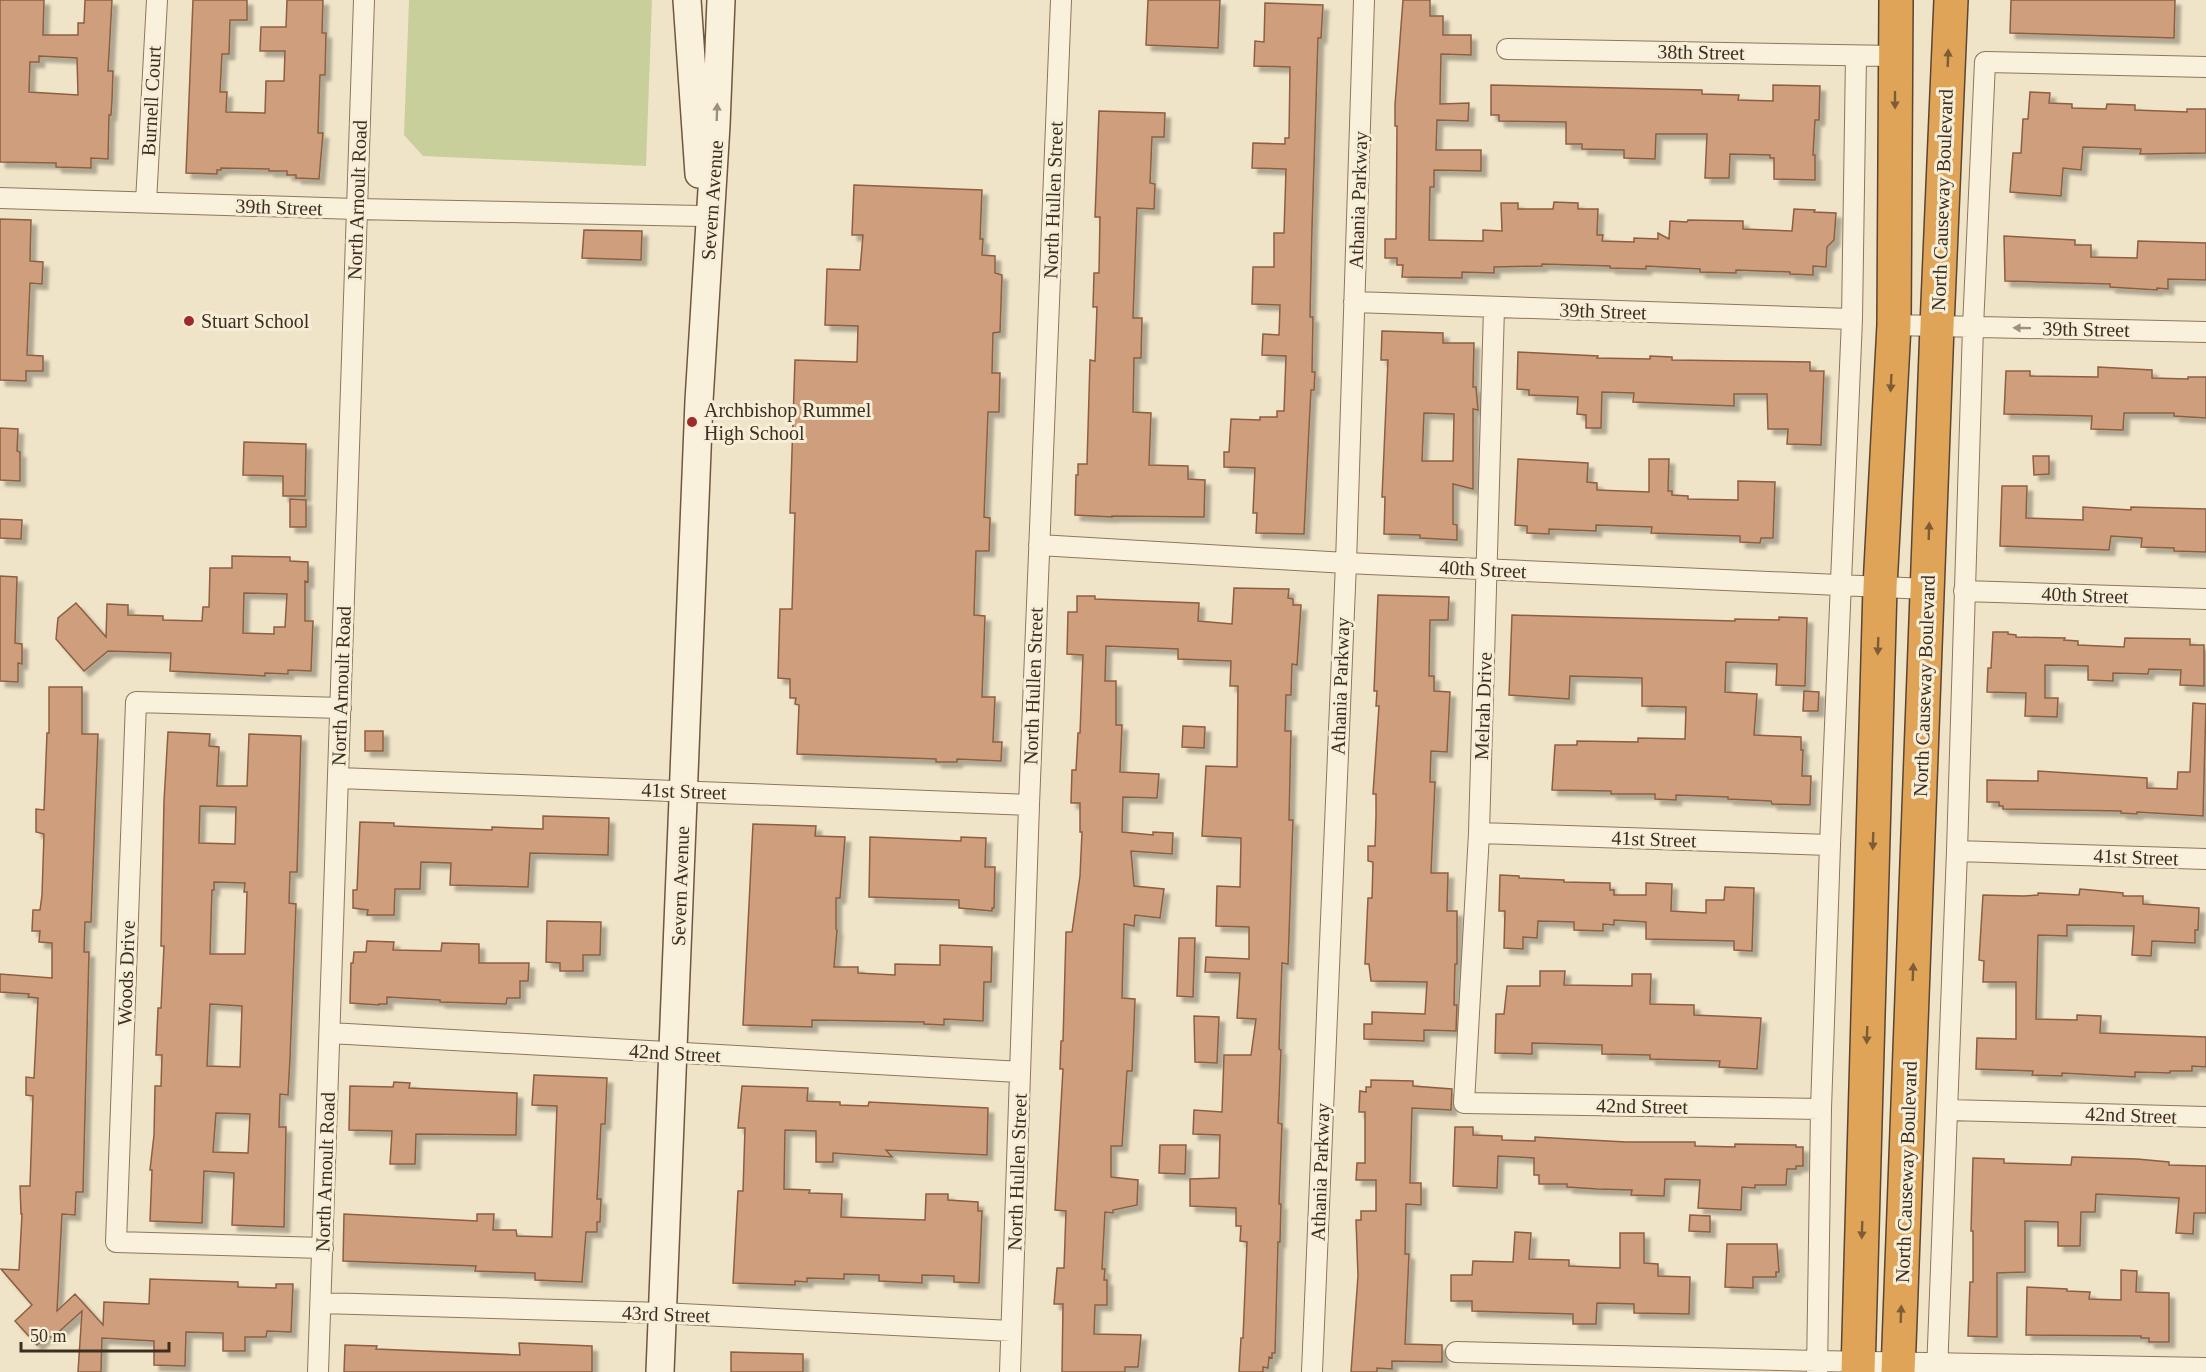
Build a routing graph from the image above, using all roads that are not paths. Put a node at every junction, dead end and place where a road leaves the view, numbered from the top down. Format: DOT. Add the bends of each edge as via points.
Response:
graph roads {
  1 [pos="157,0"];
  2 [pos="364,0"];
  3 [pos="687,0"];
  4 [pos="721,0"];
  5 [pos="1060,0"];
  6 [pos="1364,0"];
  7 [pos="1896,0"];
  8 [pos="1951,0"];
  9 [pos="1507,49"];
  10 [pos="1856,56"];
  11 [pos="1895,56"];
  12 [pos="2206,67"];
  13 [pos="0,198"];
  14 [pos="146,202"];
  15 [pos="356,209"];
  16 [pos="701,216"];
  17 [pos="1354,302"];
  18 [pos="1494,308"];
  19 [pos="1852,319"];
  20 [pos="1894,325"];
  21 [pos="1937,326"];
  22 [pos="1973,327"];
  23 [pos="2206,332"];
  24 [pos="699,401"];
  25 [pos="1039,545"];
  26 [pos="1346,563"];
  27 [pos="1488,569"];
  28 [pos="1841,585"];
  29 [pos="1880,587"];
  30 [pos="1927,589"];
  31 [pos="1964,591"];
  32 [pos="2206,599"];
  33 [pos="340,708"];
  34 [pos="339,778"];
  35 [pos="684,791"];
  36 [pos="1029,805"];
  37 [pos="1479,834"];
  38 [pos="1830,845"];
  39 [pos="1957,851"];
  40 [pos="2206,859"];
  41 [pos="330,1034"];
  42 [pos="673,1053"];
  43 [pos="1020,1072"];
  44 [pos="1464,1103"];
  45 [pos="1821,1109"];
  46 [pos="1948,1110"];
  47 [pos="2206,1117"];
  48 [pos="323,1248"];
  49 [pos="321,1303"];
  50 [pos="662,1313"];
  51 [pos="1011,1331"];
  52 [pos="1456,1352"];
  53 [pos="1817,1367"];
  54 [pos="1858,1367"];
  55 [pos="1899,1367"];
  56 [pos="1938,1368"];
  57 [pos="2206,1368"];
  58 [pos="318,1372"];
  59 [pos="660,1372"];
  60 [pos="1010,1372"];
  61 [pos="1312,1372"];
  1 -- 14 [label="street, Burnell Court"];
  2 -- 15 [label="street, North Arnoult Road"];
  3 -- 16 [label="street, Severn Avenue"];
  24 -- 4 [label="street, Severn Avenue, one-way"];
  5 -- 25 [label="street, North Hullen Street"];
  6 -- 17 [label="street, Athania Parkway"];
  7 -- 11 [label="highway"];
  21 -- 8 [label="highway, North Causeway Boulevard, one-way"];
  9 -- 10 [label="street, 38th Street"];
  10 -- 11 [label="street, 38th Street"];
  10 -- 19 [label="street"];
  11 -- 20 [label="highway, one-way"];
  12 -- 22 [label="street, North Causeway Boulevard" via="1985,62"];
  13 -- 14 [label="street, 39th Street"];
  14 -- 15 [label="street, 39th Street"];
  15 -- 16 [label="street, 39th Street"];
  15 -- 33 [label="street, North Arnoult Road"];
  16 -- 24 [label="street, Severn Avenue"];
  17 -- 18 [label="street, 39th Street"];
  17 -- 26 [label="street, Athania Parkway"];
  18 -- 19 [label="street, 39th Street"];
  18 -- 27 [label="street, Melrah Drive"];
  19 -- 28 [label="street"];
  20 -- 21 [label="street, 39th Street"];
  20 -- 29 [label="highway, one-way"];
  21 -- 22 [label="street, 39th Street"];
  30 -- 21 [label="highway, North Causeway Boulevard, one-way"];
  23 -- 22 [label="street, 39th Street, one-way"];
  22 -- 31 [label="street, North Causeway Boulevard"];
  24 -- 35 [label="street, Severn Avenue"];
  25 -- 26 [label="street, 40th Street"];
  25 -- 36 [label="street, North Hullen Street"];
  26 -- 27 [label="street, 40th Street"];
  26 -- 61 [label="street, Athania Parkway"];
  27 -- 28 [label="street, 40th Street"];
  27 -- 37 [label="street, Melrah Drive"];
  28 -- 29 [label="street, 40th Street"];
  28 -- 38 [label="street"];
  29 -- 30 [label="street, 40th Street"];
  29 -- 54 [label="highway, one-way"];
  55 -- 30 [label="highway, North Causeway Boulevard, one-way"];
  31 -- 32 [label="street, 40th Street"];
  31 -- 39 [label="street, North Causeway Boulevard"];
  33 -- 34 [label="street, North Arnoult Road"];
  33 -- 48 [label="street, Woods Drive" via="136,702 116,1242"];
  34 -- 35 [label="street, 41st Street"];
  34 -- 41 [label="street, North Arnoult Road"];
  35 -- 36 [label="street, 41st Street"];
  35 -- 42 [label="street, Severn Avenue"];
  36 -- 43 [label="street, North Hullen Street"];
  37 -- 38 [label="street, 41st Street"];
  37 -- 44 [label="street, Melrah Drive"];
  38 -- 45 [label="street"];
  39 -- 40 [label="street, 41st Street"];
  39 -- 46 [label="street, North Causeway Boulevard"];
  41 -- 42 [label="street, 42nd Street"];
  41 -- 48 [label="street, North Arnoult Road"];
  42 -- 43 [label="street, 42nd Street"];
  42 -- 50 [label="street, Severn Avenue"];
  43 -- 51 [label="street, North Hullen Street"];
  44 -- 45 [label="street, 42nd Street"];
  45 -- 53 [label="street"];
  46 -- 47 [label="street, 42nd Street"];
  46 -- 56 [label="street, North Causeway Boulevard"];
  48 -- 49 [label="street, North Arnoult Road"];
  49 -- 50 [label="street, 43rd Street"];
  49 -- 58 [label="street, North Arnoult Road"];
  50 -- 51 [label="street, 43rd Street"];
  50 -- 59 [label="street, Severn Avenue"];
  51 -- 60 [label="street, North Hullen Street"];
  52 -- 53 [label="street"];
  53 -- 54 [label="street"];
  54 -- 55 [label="street"];
  55 -- 56 [label="street"];
  56 -- 57 [label="street"];
}
